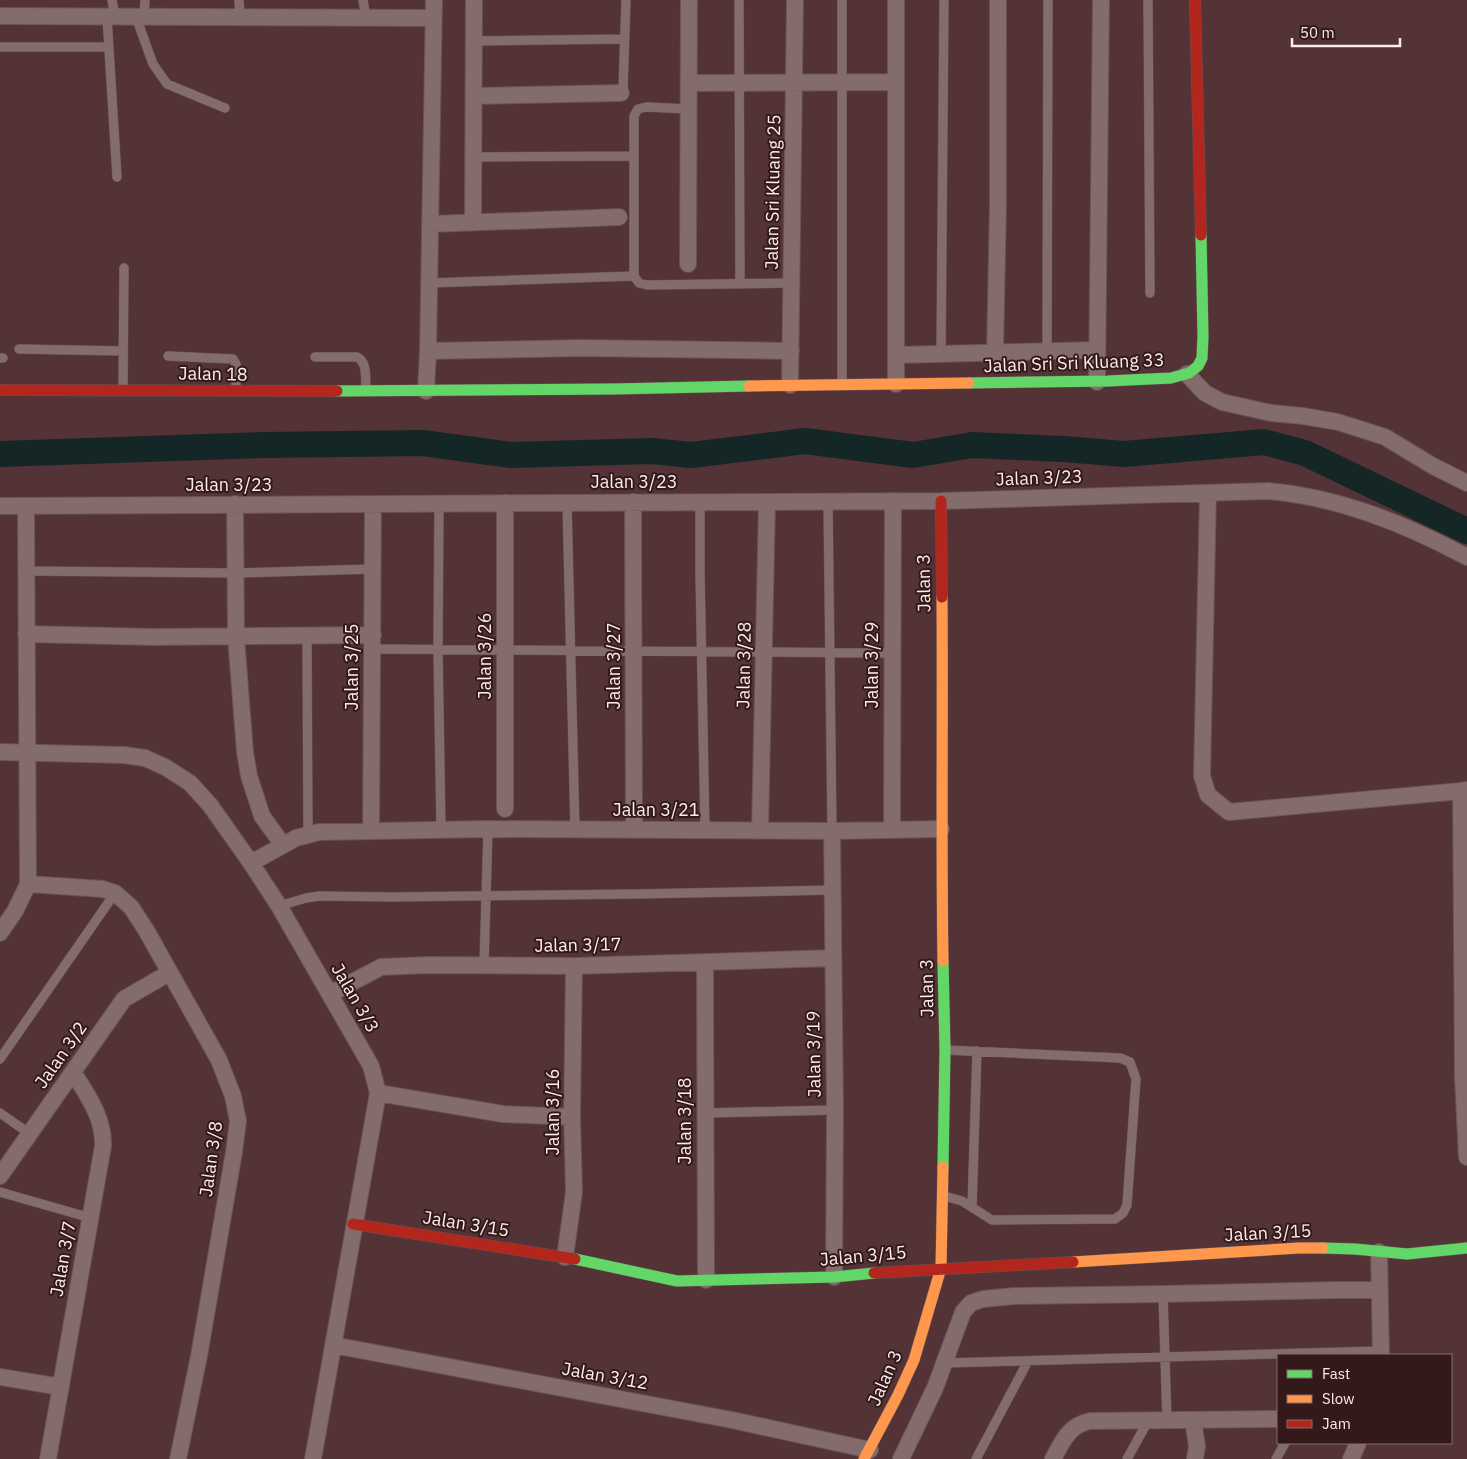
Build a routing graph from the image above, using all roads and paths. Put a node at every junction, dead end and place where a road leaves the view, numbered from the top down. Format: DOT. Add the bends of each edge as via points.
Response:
graph roads {
  1 [pos="112,0"];
  2 [pos="145,0"];
  3 [pos="239,0"];
  4 [pos="363,0"];
  5 [pos="434,0"];
  6 [pos="474,0"];
  7 [pos="626,0"];
  8 [pos="689,0"];
  9 [pos="739,0"];
  10 [pos="795,0"];
  11 [pos="842,0"];
  12 [pos="896,0"];
  13 [pos="944,0"];
  14 [pos="998,0"];
  15 [pos="1048,0"];
  16 [pos="1101,0"];
  17 [pos="1148,0"];
  18 [pos="1195,0"];
  19 [pos="0,16"];
  20 [pos="111,17"];
  21 [pos="140,17"];
  22 [pos="240,17"];
  23 [pos="366,18"];
  24 [pos="434,18"];
  25 [pos="625,39"];
  26 [pos="474,41"];
  27 [pos="0,47"];
  28 [pos="109,47"];
  29 [pos="740,82"];
  30 [pos="794,82"];
  31 [pos="841,82"];
  32 [pos="896,82"];
  33 [pos="689,83"];
  34 [pos="620,94"];
  35 [pos="474,96"];
  36 [pos="225,108"];
  37 [pos="688,109"];
  38 [pos="473,156"];
  39 [pos="634,156"];
  40 [pos="116,177"];
  41 [pos="619,216"];
  42 [pos="473,222"];
  43 [pos="431,224"];
  44 [pos="688,264"];
  45 [pos="124,268"];
  46 [pos="634,276"];
  47 [pos="429,283"];
  48 [pos="791,283"];
  49 [pos="740,284"];
  50 [pos="1150,293"];
  51 [pos="19,349"];
  52 [pos="1097,350"];
  53 [pos="123,351"];
  54 [pos="428,351"];
  55 [pos="791,351"];
  56 [pos="1047,351"];
  57 [pos="995,352"];
  58 [pos="941,354"];
  59 [pos="896,355"];
  60 [pos="168,356"];
  61 [pos="315,357"];
  62 [pos="1187,374"];
  63 [pos="1097,382"];
  64 [pos="842,384"];
  65 [pos="896,384"];
  66 [pos="790,385"];
  67 [pos="0,390"];
  68 [pos="122,390"];
  69 [pos="426,391"];
  70 [pos="236,392"];
  71 [pos="366,392"];
  72 [pos="1467,483"];
  73 [pos="1208,493"];
  74 [pos="828,501"];
  75 [pos="893,501"];
  76 [pos="940,501"];
  77 [pos="633,502"];
  78 [pos="700,502"];
  79 [pos="767,502"];
  80 [pos="438,503"];
  81 [pos="505,503"];
  82 [pos="567,503"];
  83 [pos="236,504"];
  84 [pos="373,504"];
  85 [pos="0,506"];
  86 [pos="26,506"];
  87 [pos="1467,557"];
  88 [pos="373,569"];
  89 [pos="26,571"];
  90 [pos="237,573"];
  91 [pos="26,634"];
  92 [pos="307,636"];
  93 [pos="236,637"];
  94 [pos="373,642"];
  95 [pos="438,650"];
  96 [pos="505,650"];
  97 [pos="571,650"];
  98 [pos="634,651"];
  99 [pos="702,651"];
  100 [pos="764,652"];
  101 [pos="831,652"];
  102 [pos="892,653"];
  103 [pos="0,752"];
  104 [pos="28,752"];
  105 [pos="1464,791"];
  106 [pos="505,809"];
  107 [pos="488,829"];
  108 [pos="892,829"];
  109 [pos="941,829"];
  110 [pos="575,830"];
  111 [pos="634,830"];
  112 [pos="705,830"];
  113 [pos="760,830"];
  114 [pos="371,831"];
  115 [pos="441,831"];
  116 [pos="832,831"];
  117 [pos="308,833"];
  118 [pos="283,845"];
  119 [pos="252,862"];
  120 [pos="28,884"];
  121 [pos="833,890"];
  122 [pos="115,893"];
  123 [pos="487,896"];
  124 [pos="280,906"];
  125 [pos="0,933"];
  126 [pos="834,958"];
  127 [pos="704,962"];
  128 [pos="484,965"];
  129 [pos="574,966"];
  130 [pos="169,973"];
  131 [pos="330,994"];
  132 [pos="945,1050"];
  133 [pos="977,1051"];
  134 [pos="0,1059"];
  135 [pos="73,1072"];
  136 [pos="378,1093"];
  137 [pos="835,1110"];
  138 [pos="0,1113"];
  139 [pos="704,1113"];
  140 [pos="572,1117"];
  141 [pos="30,1134"];
  142 [pos="1467,1157"];
  143 [pos="0,1176"];
  144 [pos="0,1192"];
  145 [pos="943,1196"];
  146 [pos="972,1206"];
  147 [pos="91,1218"];
  148 [pos="353,1224"];
  149 [pos="1467,1248"];
  150 [pos="1379,1252"];
  151 [pos="565,1257"];
  152 [pos="941,1268"];
  153 [pos="834,1277"];
  154 [pos="706,1280"];
  155 [pos="1379,1290"];
  156 [pos="1163,1294"];
  157 [pos="333,1345"];
  158 [pos="1381,1353"];
  159 [pos="1327,1354"];
  160 [pos="1277,1355"];
  161 [pos="1165,1357"];
  162 [pos="1028,1361"];
  163 [pos="944,1364"];
  164 [pos="0,1377"];
  165 [pos="61,1387"];
  166 [pos="1277,1419"];
  167 [pos="1194,1420"];
  168 [pos="1148,1421"];
  169 [pos="1167,1421"];
  170 [pos="1284,1444"];
  171 [pos="1358,1444"];
  172 [pos="867,1454"];
  173 [pos="48,1459"];
  174 [pos="178,1459"];
  175 [pos="313,1459"];
  176 [pos="901,1459"];
  177 [pos="976,1459"];
  178 [pos="1053,1459"];
  179 [pos="1128,1459"];
  180 [pos="1195,1459"];
  181 [pos="1276,1459"];
  182 [pos="1351,1459"];
  1 -- 20 [label="lane"];
  2 -- 21 [label="lane"];
  3 -- 22 [label="lane"];
  4 -- 23 [label="lane"];
  5 -- 24 [label="street"];
  6 -- 26 [label="street"];
  7 -- 25 [label="lane"];
  8 -- 33 [label="street"];
  9 -- 29 [label="lane"];
  10 -- 30 [label="street, Jalan Sri Kluang 25"];
  11 -- 31 [label="lane"];
  12 -- 32 [label="street"];
  13 -- 58 [label="lane"];
  14 -- 57 [label="street"];
  15 -- 56 [label="lane"];
  16 -- 52 [label="street"];
  17 -- 50 [label="lane"];
  18 -- 62 [label="street, Jalan Sri Sri Kluang 33" via="1203,336 1202,358 1198,366"];
  19 -- 20 [label="street"];
  20 -- 21 [label="street"];
  20 -- 28 [label="lane"];
  21 -- 22 [label="street"];
  21 -- 36 [label="lane" via="152,64 167,84"];
  22 -- 23 [label="street"];
  23 -- 24 [label="street"];
  24 -- 43 [label="street"];
  25 -- 26 [label="lane"];
  25 -- 34 [label="lane" via="623,90"];
  26 -- 35 [label="street"];
  27 -- 28 [label="lane"];
  28 -- 40 [label="lane"];
  29 -- 30 [label="street"];
  29 -- 33 [label="street"];
  29 -- 49 [label="lane"];
  30 -- 31 [label="street"];
  30 -- 48 [label="street, Jalan Sri Kluang 25"];
  31 -- 32 [label="street"];
  31 -- 64 [label="lane"];
  32 -- 59 [label="street"];
  33 -- 37 [label="street"];
  34 -- 35 [label="street"];
  35 -- 38 [label="street"];
  37 -- 39 [label="lane" via="638,109 634,116"];
  37 -- 44 [label="street"];
  38 -- 39 [label="lane"];
  38 -- 42 [label="street"];
  39 -- 46 [label="lane"];
  41 -- 42 [label="street"];
  42 -- 43 [label="street"];
  43 -- 47 [label="street"];
  45 -- 53 [label="lane"];
  46 -- 47 [label="lane"];
  46 -- 49 [label="lane" via="639,283 647,285"];
  47 -- 54 [label="street"];
  48 -- 49 [label="lane"];
  48 -- 55 [label="street, Jalan Sri Kluang 25"];
  51 -- 53 [label="lane"];
  52 -- 56 [label="street"];
  52 -- 63 [label="street"];
  53 -- 68 [label="lane"];
  54 -- 55 [label="street" via="581,348"];
  54 -- 69 [label="street"];
  55 -- 66 [label="street, Jalan Sri Kluang 25"];
  56 -- 57 [label="street"];
  57 -- 58 [label="street"];
  58 -- 59 [label="street"];
  59 -- 65 [label="street"];
  60 -- 70 [label="lane" via="233,359 236,364"];
  61 -- 71 [label="lane" via="357,357 362,360"];
  62 -- 63 [label="street, Jalan Sri Sri Kluang 33" via="1171,378"];
  62 -- 72 [label="street" via="1205,393 1222,402 1270,413 1338,422 1385,438"];
  63 -- 65 [label="street, Jalan Sri Sri Kluang 33"];
  64 -- 65 [label="street, Jalan Sri Sri Kluang 33"];
  64 -- 66 [label="street, Jalan Sri Sri Kluang 33"];
  66 -- 69 [label="street, Jalan Sri Sri Kluang 33"];
  67 -- 68 [label="street, Jalan 18"];
  68 -- 70 [label="street, Jalan 18"];
  69 -- 71 [label="street, Jalan 18"];
  70 -- 71 [label="street, Jalan 18"];
  73 -- 76 [label="street, Jalan 3/23"];
  73 -- 87 [label="street, Jalan 3/23" via="1293,493 1338,504 1406,527"];
  73 -- 105 [label="street" via="1202,776 1208,795 1229,812"];
  74 -- 75 [label="street, Jalan 3/23"];
  74 -- 79 [label="street, Jalan 3/23"];
  74 -- 101 [label="lane"];
  75 -- 76 [label="street, Jalan 3/23"];
  75 -- 102 [label="street, Jalan 3/29"];
  76 -- 109 [label="street, Jalan 3"];
  77 -- 78 [label="street, Jalan 3/23"];
  77 -- 82 [label="street, Jalan 3/23"];
  77 -- 98 [label="street, Jalan 3/27"];
  78 -- 79 [label="street, Jalan 3/23"];
  78 -- 99 [label="lane"];
  79 -- 100 [label="street, Jalan 3/28"];
  80 -- 81 [label="street, Jalan 3/23"];
  80 -- 84 [label="street, Jalan 3/23"];
  80 -- 95 [label="lane"];
  81 -- 82 [label="street, Jalan 3/23"];
  81 -- 96 [label="street, Jalan 3/26"];
  82 -- 97 [label="lane"];
  83 -- 84 [label="street, Jalan 3/23"];
  83 -- 86 [label="street, Jalan 3/23"];
  83 -- 90 [label="street"];
  84 -- 88 [label="street, Jalan 3/25"];
  85 -- 86 [label="street, Jalan 3/23"];
  86 -- 89 [label="street"];
  88 -- 90 [label="lane"];
  88 -- 94 [label="street, Jalan 3/25"];
  89 -- 90 [label="lane"];
  89 -- 91 [label="street"];
  90 -- 93 [label="street"];
  91 -- 93 [label="street"];
  91 -- 104 [label="street"];
  92 -- 93 [label="street"];
  92 -- 94 [label="street"];
  92 -- 117 [label="lane"];
  93 -- 118 [label="street" via="245,752 250,776 262,816"];
  94 -- 95 [label="lane"];
  94 -- 114 [label="street, Jalan 3/25"];
  95 -- 96 [label="lane"];
  95 -- 115 [label="lane"];
  96 -- 97 [label="lane"];
  96 -- 106 [label="street, Jalan 3/26"];
  97 -- 98 [label="lane"];
  97 -- 110 [label="lane"];
  98 -- 99 [label="lane"];
  98 -- 111 [label="street, Jalan 3/27"];
  99 -- 100 [label="lane"];
  99 -- 112 [label="lane"];
  100 -- 101 [label="lane"];
  100 -- 113 [label="street, Jalan 3/28"];
  101 -- 102 [label="lane"];
  101 -- 116 [label="lane"];
  102 -- 108 [label="street, Jalan 3/29"];
  103 -- 104 [label="street, Jalan 3/3"];
  104 -- 119 [label="street, Jalan 3/3" via="124,755 145,758 165,767 190,783"];
  104 -- 120 [label="street"];
  105 -- 142 [label="street" via="1463,1077"];
  107 -- 110 [label="street, Jalan 3/21"];
  107 -- 115 [label="street, Jalan 3/21"];
  107 -- 123 [label="lane"];
  108 -- 109 [label="street, Jalan 3/21"];
  108 -- 116 [label="street, Jalan 3/21"];
  109 -- 132 [label="street, Jalan 3"];
  110 -- 111 [label="street, Jalan 3/21"];
  111 -- 112 [label="street, Jalan 3/21"];
  112 -- 113 [label="street, Jalan 3/21"];
  113 -- 116 [label="street, Jalan 3/21"];
  114 -- 115 [label="street, Jalan 3/21"];
  114 -- 117 [label="street, Jalan 3/21"];
  116 -- 121 [label="street, Jalan 3/19"];
  117 -- 118 [label="street"];
  118 -- 119 [label="street"];
  119 -- 124 [label="street, Jalan 3/3"];
  120 -- 122 [label="street" via="103,889"];
  120 -- 125 [label="street" via="15,912"];
  121 -- 123 [label="lane"];
  121 -- 126 [label="street, Jalan 3/19"];
  122 -- 130 [label="street, Jalan 3/8" via="131,906"];
  122 -- 134 [label="lane"];
  123 -- 124 [label="lane" via="319,896"];
  123 -- 128 [label="lane"];
  124 -- 131 [label="street, Jalan 3/3"];
  126 -- 127 [label="street, Jalan 3/17"];
  126 -- 137 [label="street, Jalan 3/19"];
  127 -- 129 [label="street, Jalan 3/17"];
  127 -- 139 [label="street, Jalan 3/18"];
  128 -- 129 [label="street, Jalan 3/17"];
  128 -- 131 [label="street, Jalan 3/17" via="381,967"];
  129 -- 140 [label="street, Jalan 3/16"];
  130 -- 135 [label="street, Jalan 3/2" via="124,1000"];
  130 -- 174 [label="street, Jalan 3/8" via="219,1060 233,1096 238,1121 199,1356"];
  131 -- 136 [label="street, Jalan 3/3" via="371,1066"];
  132 -- 133 [label="lane"];
  132 -- 145 [label="street, Jalan 3"];
  133 -- 146 [label="lane"];
  133 -- 146 [label="lane" via="1120,1058 1130,1062 1136,1079 1127,1205 1123,1214 1115,1219 992,1220"];
  135 -- 141 [label="street, Jalan 3/2"];
  135 -- 147 [label="street, Jalan 3/7" via="100,1120 103,1134"];
  136 -- 140 [label="street" via="503,1114"];
  136 -- 148 [label="street, Jalan 3/3"];
  137 -- 139 [label="lane"];
  137 -- 153 [label="street, Jalan 3/19"];
  138 -- 141 [label="lane"];
  139 -- 154 [label="street, Jalan 3/18"];
  140 -- 151 [label="street, Jalan 3/16" via="574,1192"];
  141 -- 143 [label="street, Jalan 3/2"];
  144 -- 147 [label="lane"];
  145 -- 146 [label="lane"];
  145 -- 152 [label="street, Jalan 3"];
  147 -- 165 [label="street, Jalan 3/7"];
  148 -- 151 [label="street, Jalan 3/15"];
  148 -- 157 [label="street, Jalan 3/3"];
  149 -- 150 [label="street, Jalan 3/15" via="1407,1254"];
  150 -- 152 [label="street, Jalan 3/15" via="1355,1248 1299,1248"];
  150 -- 155 [label="street"];
  151 -- 154 [label="street, Jalan 3/15" via="677,1281"];
  152 -- 153 [label="street, Jalan 3/15"];
  152 -- 172 [label="street, Jalan 3" via="914,1360"];
  153 -- 154 [label="street, Jalan 3/15"];
  155 -- 156 [label="street"];
  155 -- 158 [label="street"];
  156 -- 161 [label="lane"];
  156 -- 163 [label="street" via="983,1299 971,1303 963,1312"];
  157 -- 172 [label="street, Jalan 3/12" via="732,1420"];
  157 -- 175 [label="street, Jalan 3/3"];
  158 -- 159 [label="lane"];
  160 -- 161 [label="lane"];
  161 -- 162 [label="lane"];
  161 -- 169 [label="lane"];
  162 -- 163 [label="lane"];
  162 -- 177 [label="lane"];
  163 -- 176 [label="street"];
  164 -- 165 [label="street"];
  165 -- 173 [label="street, Jalan 3/7"];
  166 -- 167 [label="street"];
  167 -- 169 [label="street"];
  167 -- 180 [label="street"];
  168 -- 169 [label="street"];
  168 -- 178 [label="street" via="1082,1422 1067,1434"];
  168 -- 179 [label="lane"];
  170 -- 181 [label="lane"];
  171 -- 182 [label="street"];
}
